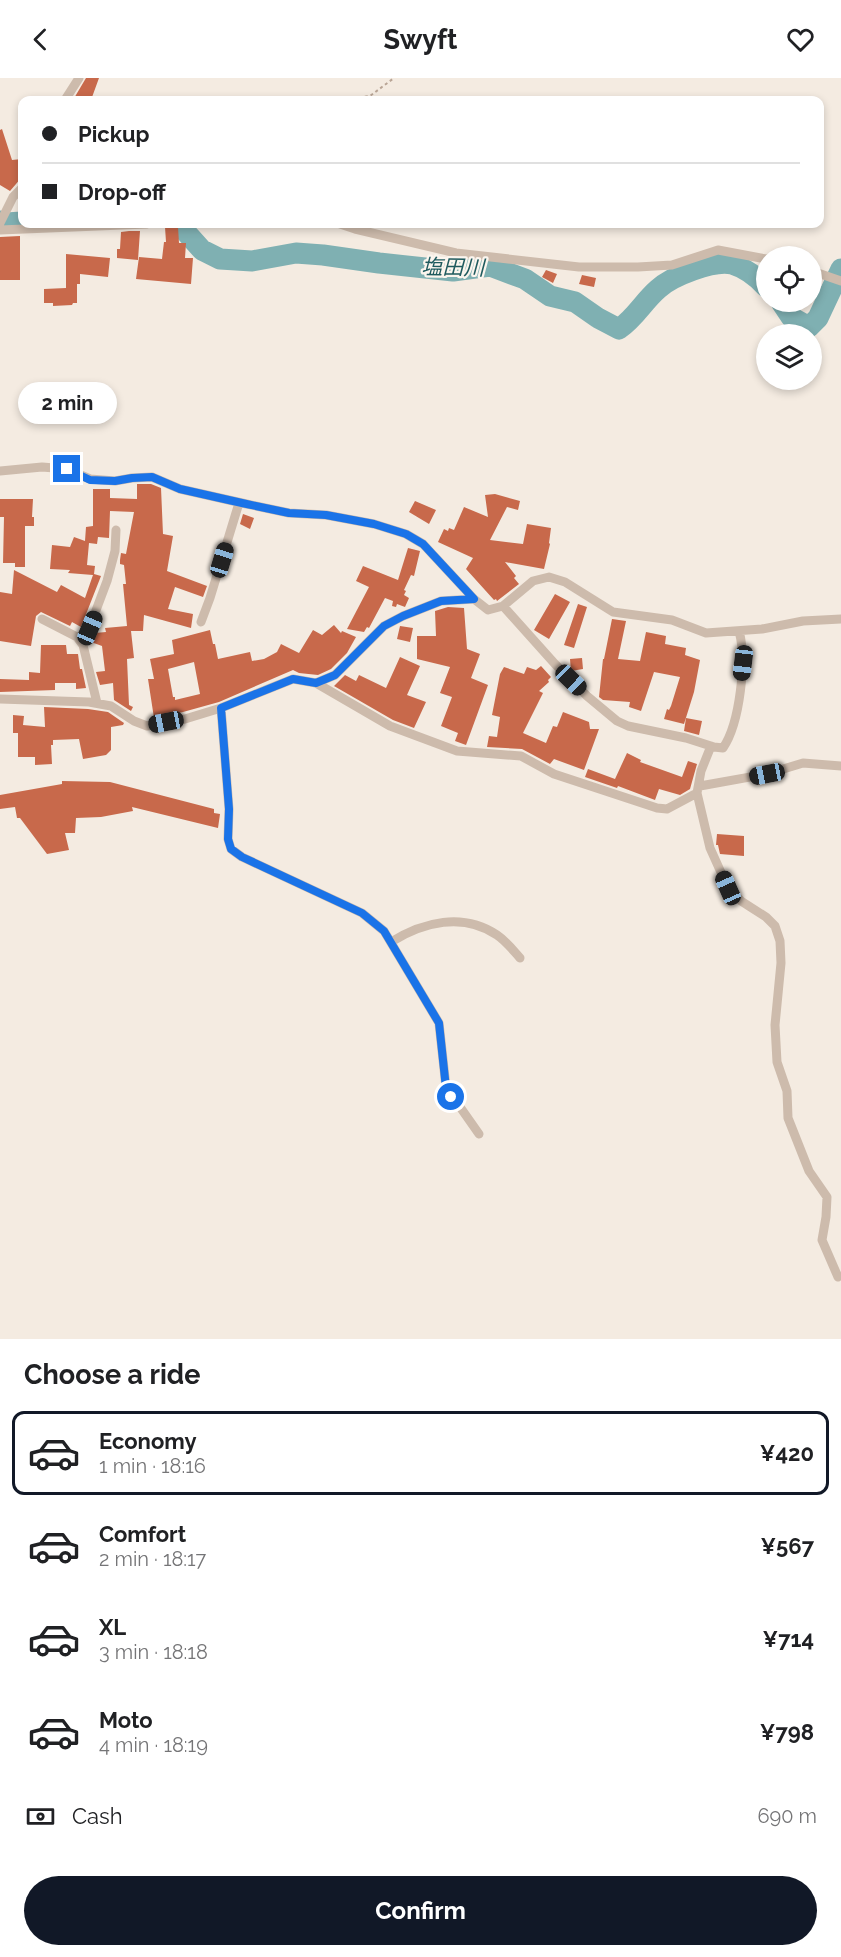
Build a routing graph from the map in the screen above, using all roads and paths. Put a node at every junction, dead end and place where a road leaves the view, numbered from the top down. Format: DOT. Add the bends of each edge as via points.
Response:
graph roads {
  1 [pos="79,78"];
  2 [pos="394,78"];
  3 [pos="68,96"];
  4 [pos="370,96"];
  5 [pos="18,192"];
  6 [pos="0,224"];
  7 [pos="49,228"];
  8 [pos="352,228"];
  9 [pos="0,230"];
  10 [pos="756,257"];
  11 [pos="822,274"];
  12 [pos="841,280"];
  13 [pos="0,471"];
  14 [pos="239,503"];
  15 [pos="116,530"];
  16 [pos="474,599"];
  17 [pos="503,606"];
  18 [pos="42,619"];
  19 [pos="841,619"];
  20 [pos="201,622"];
  21 [pos="739,631"];
  22 [pos="83,645"];
  23 [pos="316,683"];
  24 [pos="0,699"];
  25 [pos="97,703"];
  26 [pos="221,708"];
  27 [pos="711,746"];
  28 [pos="841,766"];
  29 [pos="698,789"];
  30 [pos="391,942"];
  31 [pos="520,958"];
  32 [pos="479,1134"];
  33 [pos="838,1277"];
  1 -- 3 [label="street"];
  2 -- 4 [label="path"];
  5 -- 6 [label="street"];
  7 -- 9 [label="street"];
  8 -- 10 [label="street" via="456,253 579,267 672,265 718,250"];
  11 -- 12 [label="street"];
  13 -- 14 [label="street" via="42,466 67,469 90,480 152,477 180,489"];
  14 -- 16 [label="street" via="289,513 335,516 406,534 423,544"];
  14 -- 20 [label="street"];
  15 -- 22 [label="street" via="107,581"];
  16 -- 17 [label="street" via="488,610"];
  16 -- 23 [label="street" via="441,601 384,626 335,675"];
  17 -- 21 [label="street" via="533,581 549,577 565,582 613,612 672,620 706,633"];
  17 -- 27 [label="street" via="555,664 618,721"];
  18 -- 22 [label="street" via="76,637"];
  19 -- 21 [label="street"];
  21 -- 27 [label="street" via="743,663 738,704 727,742 723,748"];
  22 -- 25 [label="street"];
  23 -- 26 [label="street" via="293,679"];
  23 -- 29 [label="street" via="390,726 457,751 521,756 554,774 657,807 667,809"];
  24 -- 25 [label="street"];
  25 -- 26 [label="street" via="111,706 147,726"];
  26 -- 30 [label="street" via="231,849 362,913"];
  27 -- 29 [label="street"];
  28 -- 29 [label="street" via="803,763"];
  29 -- 33 [label="street" via="710,848 728,888 775,926 780,941 777,1062 787,1091 788,1118 809,1172 827,1197 822,1240"];
  30 -- 31 [label="street" via="422,925 465,923 495,934"];
  30 -- 32 [label="street" via="439,1023 446,1088"];
}
